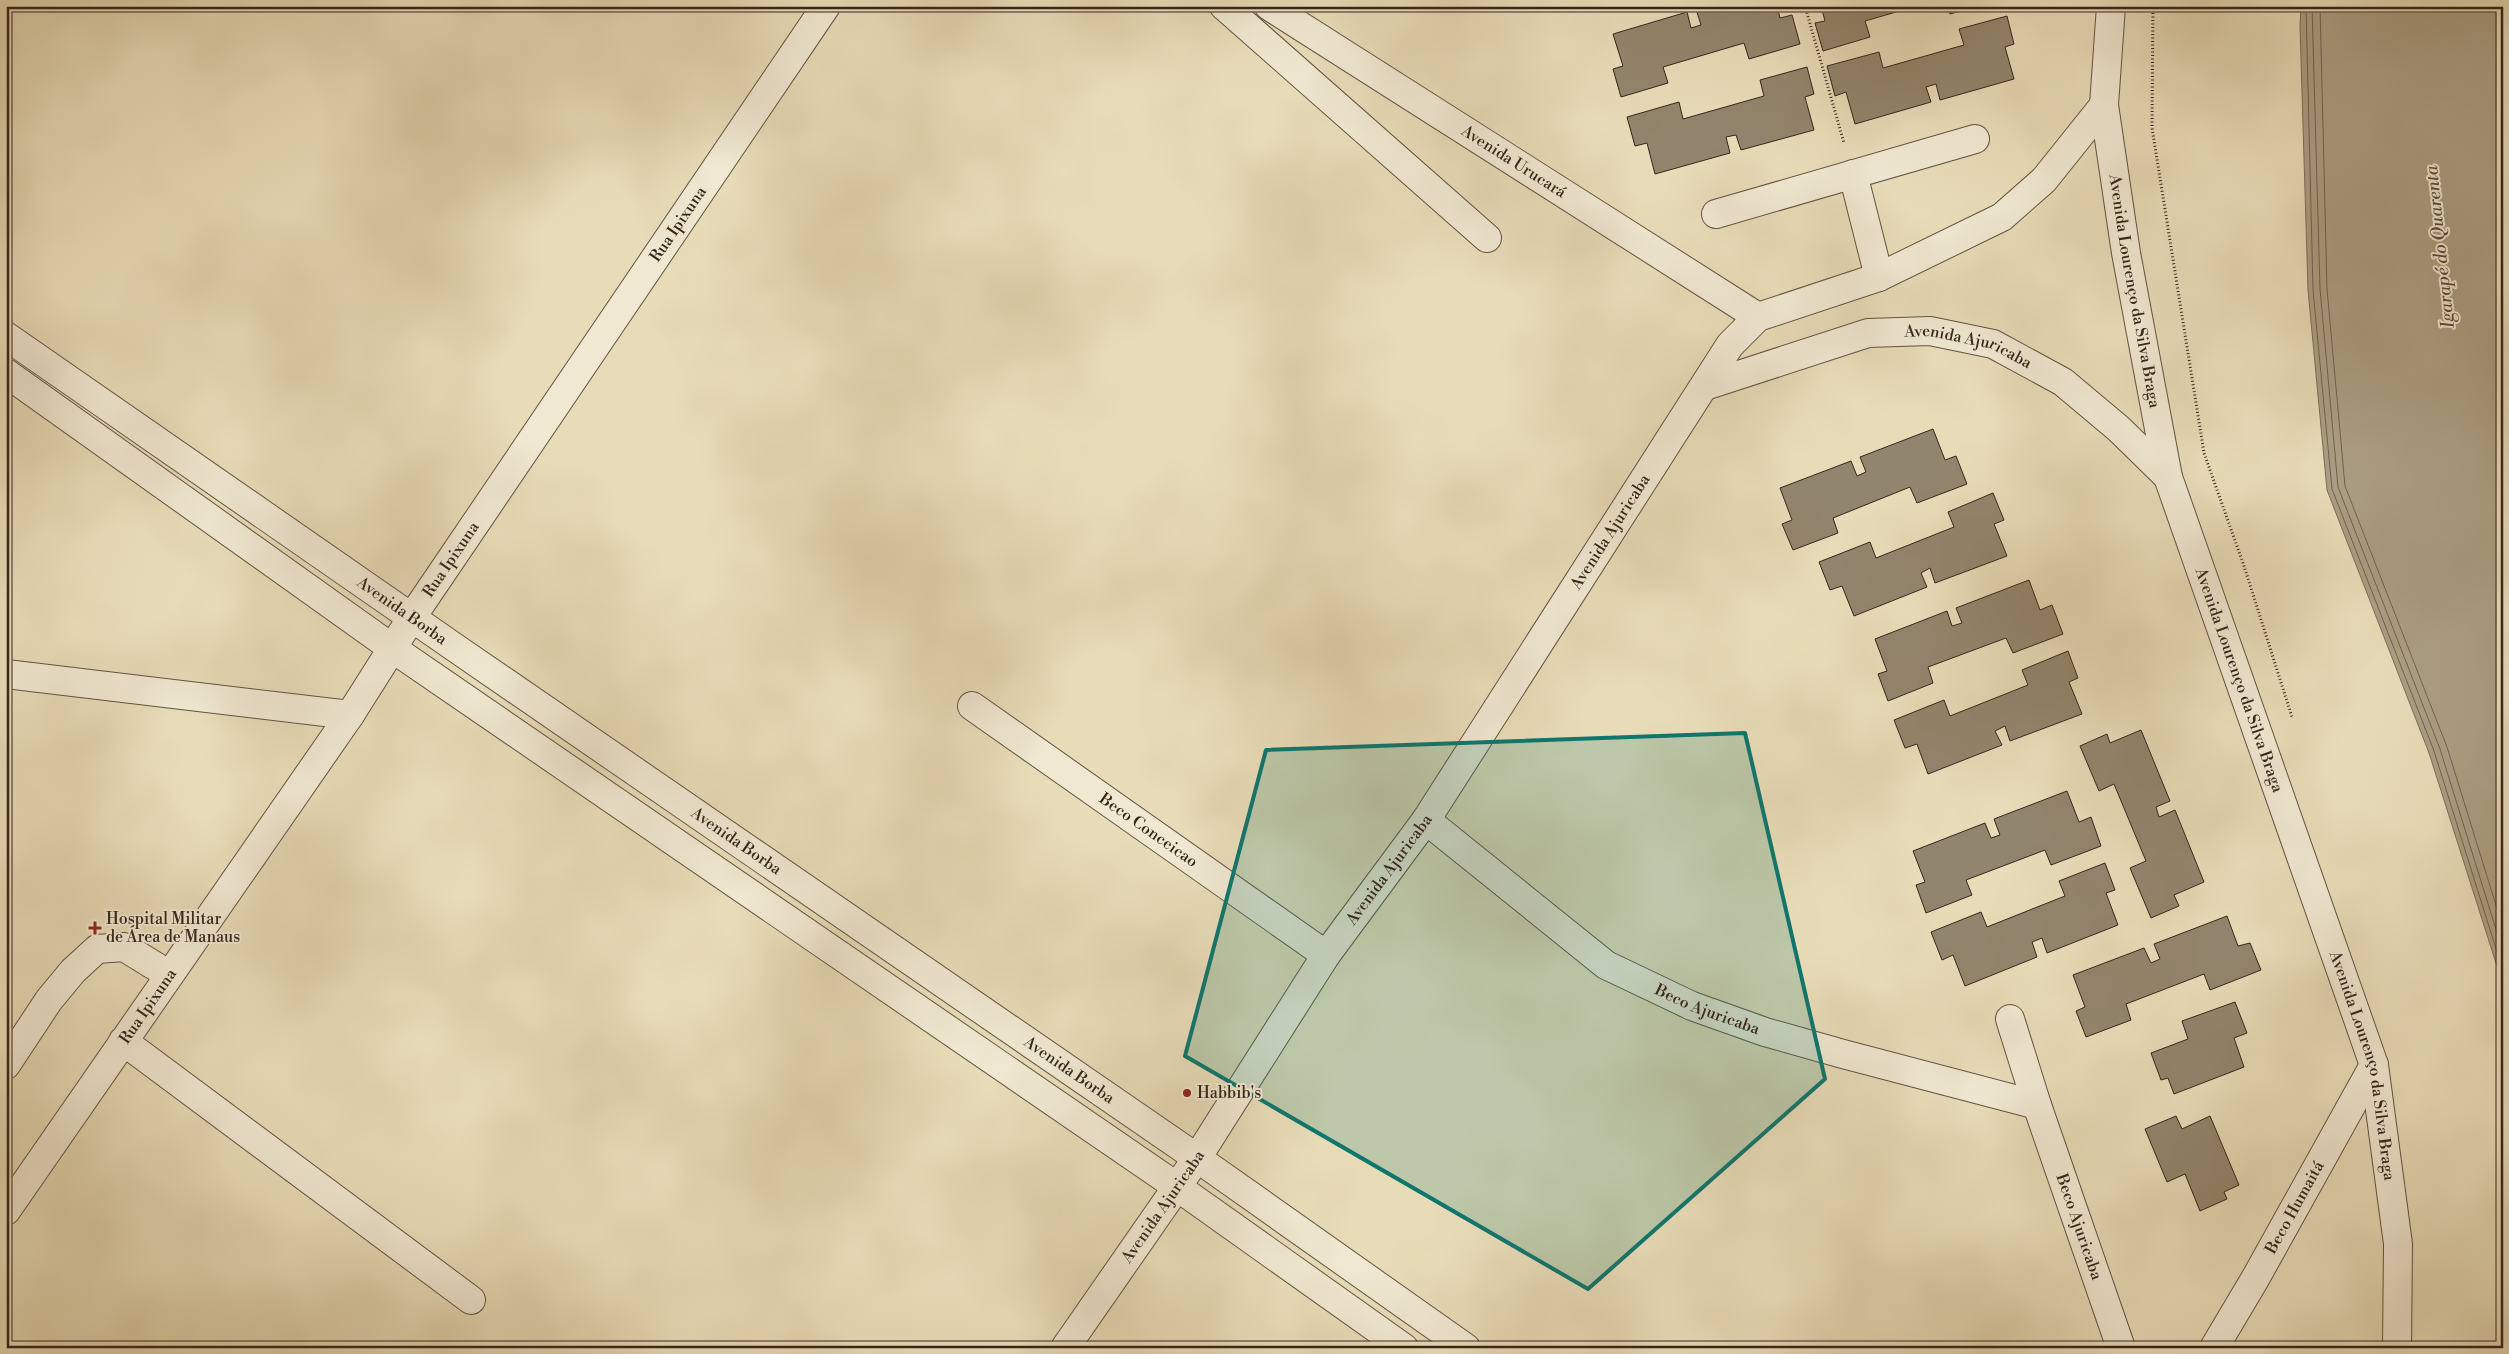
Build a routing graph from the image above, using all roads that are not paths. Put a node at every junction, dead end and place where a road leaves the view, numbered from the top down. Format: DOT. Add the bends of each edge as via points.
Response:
graph roads {
  1 [pos="826,6"];
  2 [pos="1224,6"];
  3 [pos="1270,6"];
  4 [pos="2111,6"];
  5 [pos="2104,104"];
  6 [pos="1975,139"];
  7 [pos="1853,174"];
  8 [pos="1716,214"];
  9 [pos="1487,238"];
  10 [pos="1879,276"];
  11 [pos="1758,317"];
  12 [pos="6,336"];
  13 [pos="6,374"];
  14 [pos="1705,386"];
  15 [pos="2168,477"];
  16 [pos="412,617"];
  17 [pos="392,648"];
  18 [pos="6,674"];
  19 [pos="972,706"];
  20 [pos="350,715"];
  21 [pos="1426,820"];
  22 [pos="1326,955"];
  23 [pos="168,974"];
  24 [pos="2010,1019"];
  25 [pos="123,1041"];
  26 [pos="6,1065"];
  27 [pos="2374,1065"];
  28 [pos="2037,1105"];
  29 [pos="1197,1158"];
  30 [pos="1176,1186"];
  31 [pos="6,1211"];
  32 [pos="472,1300"];
  33 [pos="1065,1348"];
  34 [pos="1404,1348"];
  35 [pos="1466,1348"];
  36 [pos="2121,1348"];
  37 [pos="2214,1348"];
  38 [pos="2397,1348"];
  1 -- 16 [label="street, Rua Ipixuna"];
  2 -- 9 [label="street"];
  3 -- 11 [label="street, Avenida Urucará"];
  4 -- 5 [label="street, Avenida Lourenço da Silva Braga"];
  5 -- 10 [label="street, Avenida Ajuricaba" via="2044,180 2002,217"];
  5 -- 15 [label="street, Avenida Lourenço da Silva Braga" via="2126,253"];
  6 -- 7 [label="street"];
  7 -- 8 [label="street"];
  7 -- 10 [label="street"];
  10 -- 11 [label="street, Avenida Ajuricaba"];
  11 -- 14 [label="street, Avenida Ajuricaba" via="1730,345"];
  12 -- 16 [label="street, Avenida Borba"];
  13 -- 17 [label="street, Avenida Borba"];
  14 -- 15 [label="street, Avenida Ajuricaba" via="1868,333 1930,331 1993,344 2062,382"];
  14 -- 21 [label="street, Avenida Ajuricaba"];
  15 -- 27 [label="street, Avenida Lourenço da Silva Braga"];
  16 -- 17 [label="street, Rua Ipixuna"];
  16 -- 29 [label="street, Avenida Borba"];
  17 -- 20 [label="street, Rua Ipixuna"];
  17 -- 30 [label="street, Avenida Borba"];
  18 -- 20 [label="street"];
  19 -- 22 [label="street, Beco Conceicao"];
  20 -- 23 [label="street, Rua Ipixuna"];
  21 -- 22 [label="street, Avenida Ajuricaba"];
  21 -- 28 [label="street, Beco Ajuricaba" via="1606,965 1692,1006 1765,1032"];
  22 -- 29 [label="street, Avenida Ajuricaba"];
  23 -- 25 [label="street, Rua Ipixuna"];
  23 -- 26 [label="street" via="124,947 97,949 49,1000"];
  24 -- 28 [label="street, Beco Ajuricaba"];
  25 -- 31 [label="street, Rua Ipixuna"];
  25 -- 32 [label="street"];
  27 -- 37 [label="street, Beco Humaitá"];
  27 -- 38 [label="street, Avenida Lourenço da Silva Braga" via="2398,1244"];
  28 -- 36 [label="street, Beco Ajuricaba"];
  29 -- 30 [label="street, Avenida Ajuricaba"];
  29 -- 35 [label="street, Avenida Borba"];
  30 -- 33 [label="street, Avenida Ajuricaba"];
  30 -- 34 [label="street, Avenida Borba"];
}
